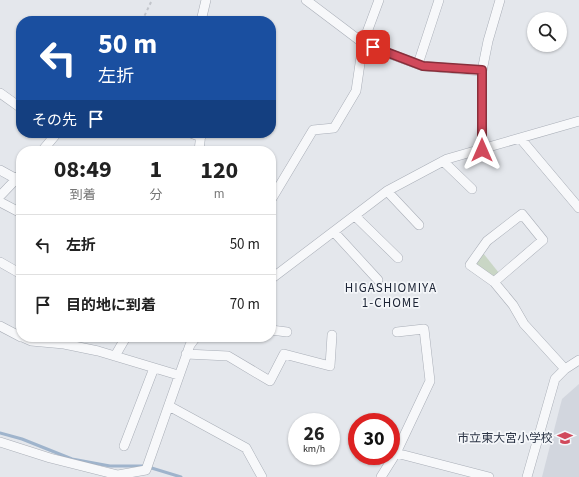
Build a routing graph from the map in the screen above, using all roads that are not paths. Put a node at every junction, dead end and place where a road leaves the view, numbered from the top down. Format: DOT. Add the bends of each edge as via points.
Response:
graph roads {
  1 [pos="206,0"];
  2 [pos="306,0"];
  3 [pos="379,0"];
  4 [pos="439,0"];
  5 [pos="500,0"];
  6 [pos="316,3"];
  7 [pos="202,16"];
  8 [pos="363,43"];
  9 [pos="418,64"];
  10 [pos="482,70"];
  11 [pos="0,93"];
  12 [pos="16,104"];
  13 [pos="579,121"];
  14 [pos="53,138"];
  15 [pos="520,138"];
  16 [pos="46,146"];
  17 [pos="482,150"];
  18 [pos="443,161"];
  19 [pos="0,170"];
  20 [pos="16,177"];
  21 [pos="16,181"];
  22 [pos="472,189"];
  23 [pos="387,191"];
  24 [pos="276,192"];
  25 [pos="0,196"];
  26 [pos="0,202"];
  27 [pos="579,208"];
  28 [pos="16,210"];
  29 [pos="355,216"];
  30 [pos="419,226"];
  31 [pos="334,232"];
  32 [pos="398,258"];
  33 [pos="0,262"];
  34 [pos="16,271"];
  35 [pos="276,275"];
  36 [pos="378,280"];
  37 [pos="494,282"];
  38 [pos="0,326"];
  39 [pos="276,331"];
  40 [pos="287,332"];
  41 [pos="397,332"];
  42 [pos="16,334"];
  43 [pos="332,335"];
  44 [pos="64,342"];
  45 [pos="123,342"];
  46 [pos="192,342"];
  47 [pos="186,354"];
  48 [pos="115,356"];
  49 [pos="579,360"];
  50 [pos="154,368"];
  51 [pos="565,369"];
  52 [pos="178,375"];
  53 [pos="169,406"];
  54 [pos="0,442"];
  55 [pos="400,445"];
  56 [pos="124,446"];
  57 [pos="400,454"];
  58 [pos="388,465"];
  59 [pos="144,473"];
  60 [pos="262,477"];
  61 [pos="381,477"];
  62 [pos="489,477"];
  63 [pos="527,477"];
  1 -- 7 [label="street"];
  2 -- 6 [label="street"];
  3 -- 8 [label="street"];
  4 -- 9 [label="street"];
  5 -- 10 [label="street"];
  6 -- 8 [label="street"];
  8 -- 9 [label="street"];
  8 -- 24 [label="street" via="356,91 334,128 313,130"];
  9 -- 10 [label="street"];
  10 -- 17 [label="street"];
  11 -- 12 [label="street"];
  13 -- 15 [label="street"];
  14 -- 16 [label="street"];
  15 -- 17 [label="street"];
  15 -- 27 [label="street"];
  17 -- 18 [label="street"];
  18 -- 22 [label="street"];
  18 -- 23 [label="street"];
  19 -- 20 [label="street"];
  21 -- 25 [label="street"];
  23 -- 29 [label="street"];
  23 -- 30 [label="street"];
  26 -- 28 [label="street"];
  29 -- 31 [label="street"];
  29 -- 32 [label="street"];
  31 -- 35 [label="street"];
  31 -- 36 [label="street"];
  33 -- 34 [label="street"];
  37 -- 37 [label="street" via="470,265 487,241 522,214 543,240"];
  37 -- 51 [label="street" via="513,305 524,324"];
  38 -- 42 [label="street"];
  39 -- 40 [label="street"];
  41 -- 55 [label="street" via="424,329 430,381"];
  43 -- 47 [label="street" via="330,366 284,354 270,381 228,356"];
  44 -- 48 [label="street"];
  45 -- 48 [label="street"];
  46 -- 47 [label="street"];
  47 -- 52 [label="street"];
  48 -- 50 [label="street"];
  49 -- 51 [label="street"];
  50 -- 52 [label="street"];
  50 -- 56 [label="street"];
  51 -- 63 [label="street" via="555,379"];
  52 -- 53 [label="street"];
  53 -- 59 [label="street"];
  53 -- 60 [label="street" via="246,448"];
  54 -- 59 [label="street" via="50,458 118,474"];
  57 -- 62 [label="street"];
  58 -- 61 [label="street"];
}
